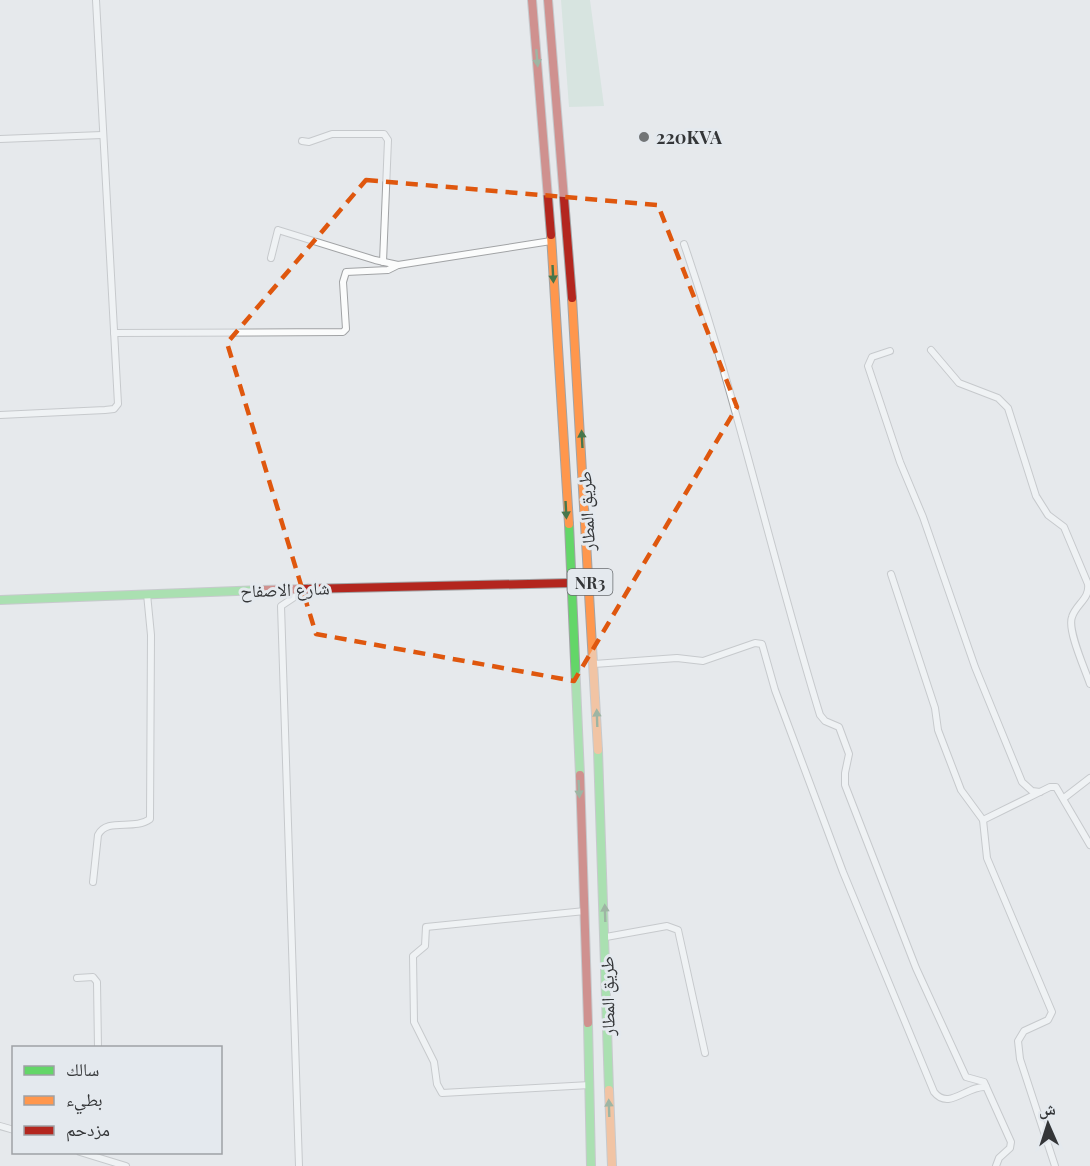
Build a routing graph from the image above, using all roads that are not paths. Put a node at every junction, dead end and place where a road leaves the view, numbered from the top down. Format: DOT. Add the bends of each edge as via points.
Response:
graph roads {
  1 [pos="96,0"];
  2 [pos="532,0"];
  3 [pos="548,0"];
  4 [pos="102,135"];
  5 [pos="0,139"];
  6 [pos="302,141"];
  7 [pos="552,241"];
  8 [pos="684,244"];
  9 [pos="272,258"];
  10 [pos="383,262"];
  11 [pos="398,265"];
  12 [pos="114,333"];
  13 [pos="931,350"];
  14 [pos="890,351"];
  15 [pos="0,415"];
  16 [pos="891,574"];
  17 [pos="570,583"];
  18 [pos="308,588"];
  19 [pos="147,594"];
  20 [pos="0,600"];
  21 [pos="594,664"];
  22 [pos="1090,684"];
  23 [pos="1090,778"];
  24 [pos="1040,792"];
  25 [pos="1064,798"];
  26 [pos="983,820"];
  27 [pos="1090,845"];
  28 [pos="93,882"];
  29 [pos="585,910"];
  30 [pos="606,936"];
  31 [pos="77,978"];
  32 [pos="98,1046"];
  33 [pos="705,1053"];
  34 [pos="590,1085"];
  35 [pos="986,1087"];
  36 [pos="96,1158"];
  37 [pos="126,1166"];
  38 [pos="299,1166"];
  39 [pos="591,1166"];
  40 [pos="612,1166"];
  41 [pos="996,1166"];
  42 [pos="1055,1166"];
  1 -- 4 [label="street"];
  2 -- 7 [label="main road, طريق المطار / NR3, one-way"];
  21 -- 3 [label="main road, طريق المطار / NR3, one-way" via="575,315"];
  4 -- 5 [label="street"];
  4 -- 12 [label="street"];
  6 -- 10 [label="street" via="332,134 384,135 388,140"];
  7 -- 11 [label="street"];
  7 -- 17 [label="main road, طريق المطار / NR3, one-way"];
  8 -- 35 [label="street" via="727,376 820,715 840,729 849,754 845,785 916,968 952,1048 966,1077 981,1080"];
  9 -- 10 [label="street" via="278,230"];
  10 -- 11 [label="street"];
  11 -- 12 [label="street" via="388,270 346,272 343,332"];
  12 -- 15 [label="street" via="116,407"];
  13 -- 22 [label="street" via="959,383 998,398 1008,408 1036,496 1048,515 1064,527 1089,584 1088,594 1075,610 1071,623"];
  14 -- 24 [label="street" via="872,357 868,366 900,462 1022,782 1032,791"];
  16 -- 26 [label="street" via="935,708 938,730 961,790"];
  17 -- 18 [label="main road, شارع الاصفاح"];
  17 -- 29 [label="main road, طريق المطار / NR3, one-way"];
  18 -- 19 [label="main road, شارع الاصفاح"];
  18 -- 38 [label="street" via="281,606"];
  19 -- 20 [label="main road, شارع الاصفاح"];
  19 -- 28 [label="street" via="151,610 150,819 137,825 106,826 101,830"];
  30 -- 21 [label="main road, طريق المطار / NR3, one-way"];
  21 -- 35 [label="street" via="676,658 703,661 762,644 843,872 934,1092 949,1100 973,1088"];
  23 -- 25 [label="street"];
  24 -- 25 [label="street" via="1056,788"];
  24 -- 26 [label="street"];
  25 -- 27 [label="street"];
  26 -- 42 [label="street" via="987,858 1052,1012 1048,1020 1024,1031 1018,1045"];
  29 -- 34 [label="main road, طريق المطار / NR3"];
  29 -- 34 [label="street" via="426,927 425,946 413,956 414,1022 434,1062 442,1093"];
  30 -- 33 [label="street" via="667,926 678,930"];
  40 -- 30 [label="main road, طريق المطار / NR3, one-way"];
  31 -- 32 [label="street" via="92,977 97,982"];
  34 -- 39 [label="main road, طريق المطار / NR3"];
  35 -- 41 [label="street" via="1012,1144"];
  36 -- 37 [label="street"];
}
